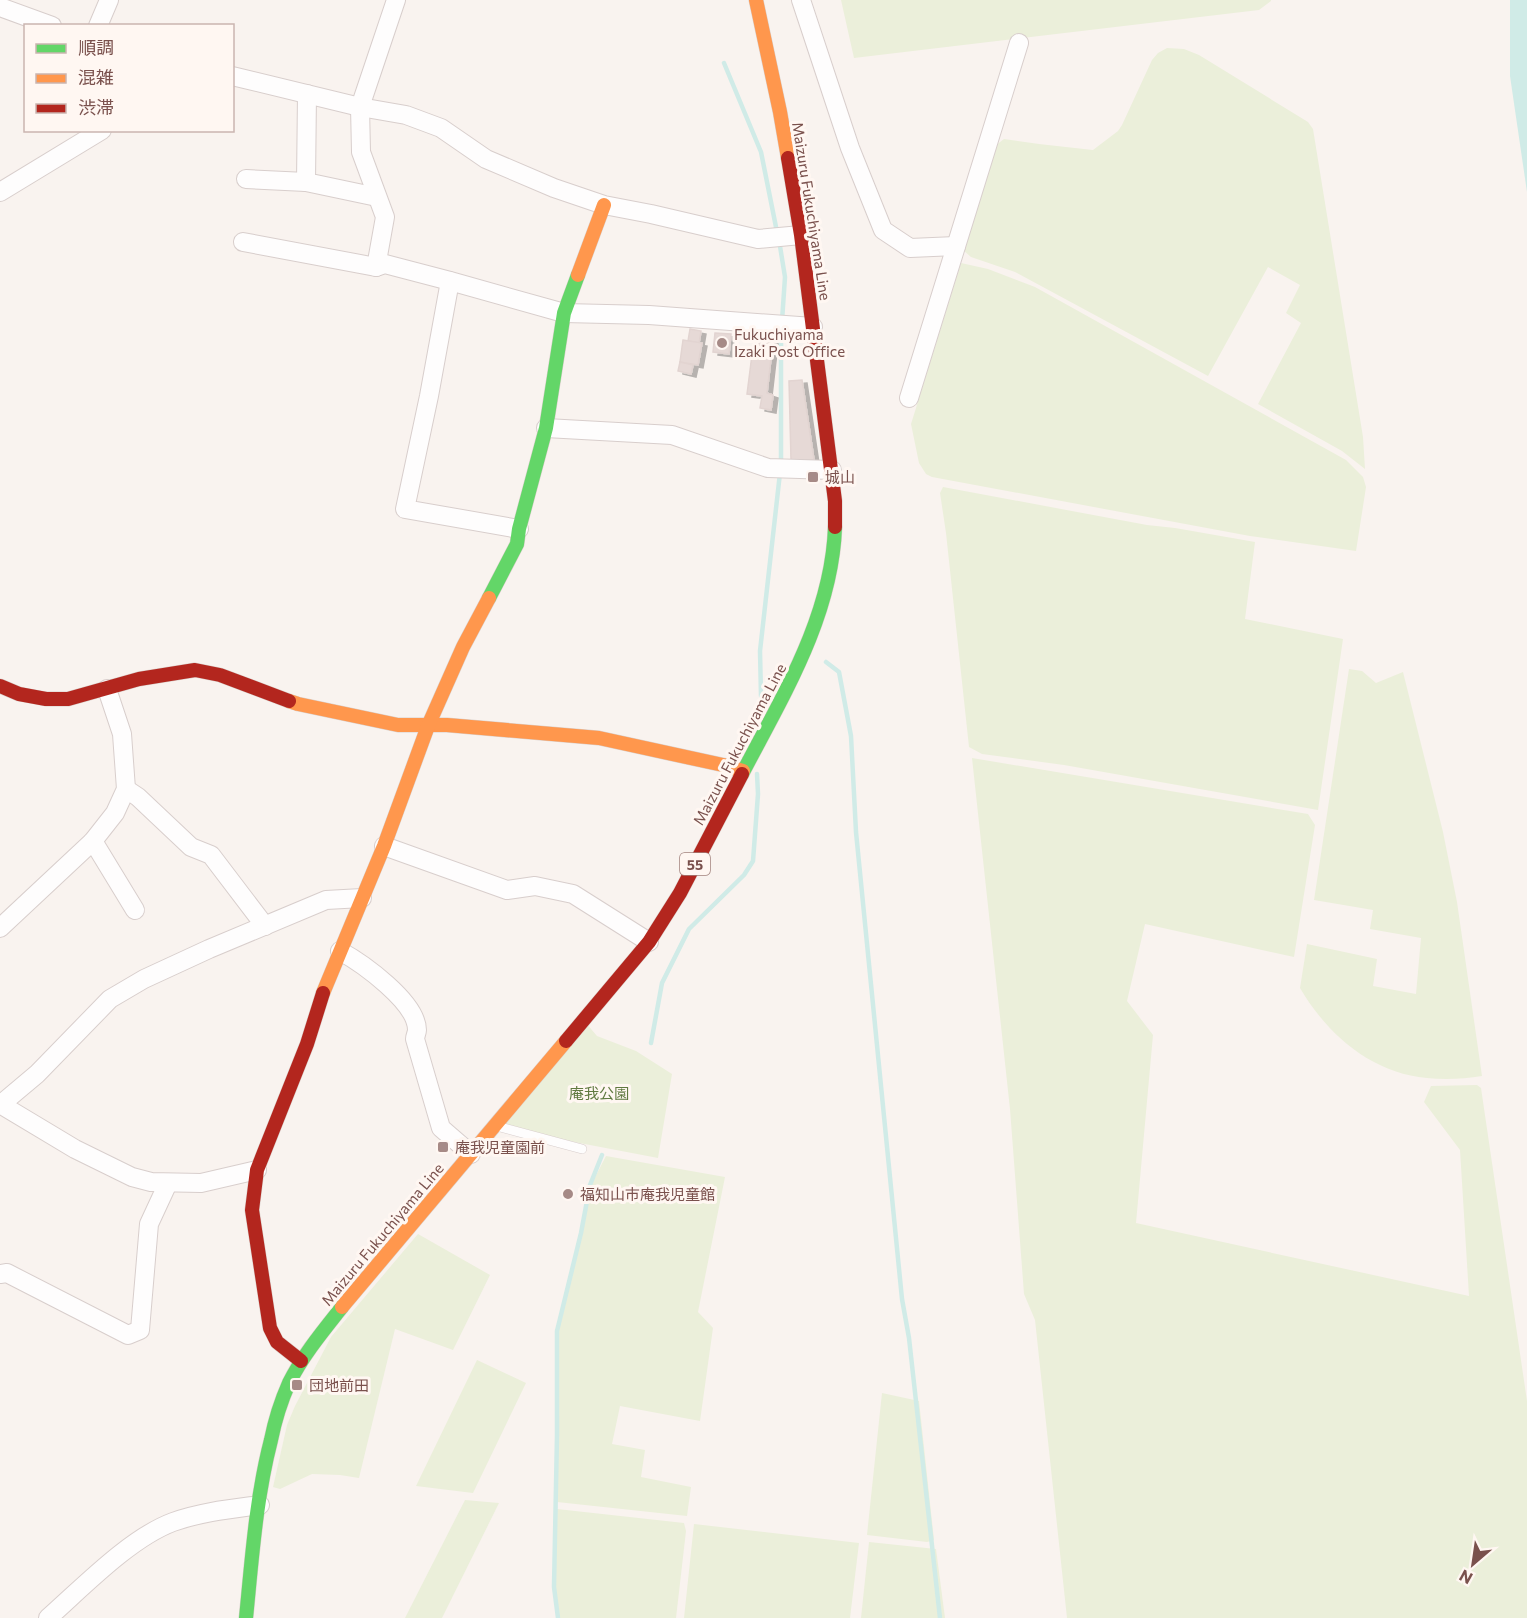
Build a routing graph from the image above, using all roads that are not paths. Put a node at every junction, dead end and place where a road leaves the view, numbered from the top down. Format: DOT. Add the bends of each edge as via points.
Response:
graph roads {
  1 [pos="109,0"];
  2 [pos="396,0"];
  3 [pos="756,0"];
  4 [pos="801,0"];
  5 [pos="0,7"];
  6 [pos="47,24"];
  7 [pos="99,24"];
  8 [pos="1019,43"];
  9 [pos="234,76"];
  10 [pos="307,94"];
  11 [pos="360,107"];
  12 [pos="99,132"];
  13 [pos="246,179"];
  14 [pos="306,182"];
  15 [pos="0,192"];
  16 [pos="377,197"];
  17 [pos="603,205"];
  18 [pos="801,234"];
  19 [pos="243,242"];
  20 [pos="956,246"];
  21 [pos="376,267"];
  22 [pos="450,281"];
  23 [pos="564,313"];
  24 [pos="813,327"];
  25 [pos="909,398"];
  26 [pos="546,428"];
  27 [pos="832,470"];
  28 [pos="519,529"];
  29 [pos="0,687"];
  30 [pos="107,689"];
  31 [pos="428,726"];
  32 [pos="743,771"];
  33 [pos="126,789"];
  34 [pos="93,841"];
  35 [pos="384,846"];
  36 [pos="362,898"];
  37 [pos="135,910"];
  38 [pos="265,926"];
  39 [pos="0,928"];
  40 [pos="649,942"];
  41 [pos="340,951"];
  42 [pos="0,1104"];
  43 [pos="495,1125"];
  44 [pos="582,1149"];
  45 [pos="471,1154"];
  46 [pos="257,1170"];
  47 [pos="168,1183"];
  48 [pos="0,1274"];
  49 [pos="301,1360"];
  50 [pos="260,1505"];
  51 [pos="48,1618"];
  52 [pos="246,1618"];
  1 -- 7 [label="street"];
  2 -- 11 [label="street"];
  3 -- 18 [label="street, Maizuru Fukuchiyama Line / 55"];
  4 -- 20 [label="street" via="850,147 883,230 910,248"];
  5 -- 6 [label="street"];
  8 -- 20 [label="street"];
  9 -- 10 [label="street"];
  10 -- 11 [label="street"];
  10 -- 14 [label="street"];
  11 -- 16 [label="street" via="361,152"];
  11 -- 17 [label="street" via="406,115 441,128 486,159"];
  12 -- 15 [label="street"];
  13 -- 14 [label="street"];
  14 -- 16 [label="street"];
  16 -- 21 [label="street" via="385,217"];
  17 -- 18 [label="street" via="758,239"];
  17 -- 23 [label="street"];
  18 -- 24 [label="street, Maizuru Fukuchiyama Line / 55"];
  19 -- 21 [label="street"];
  20 -- 25 [label="street"];
  21 -- 22 [label="street" via="385,264"];
  22 -- 23 [label="street"];
  22 -- 28 [label="street" via="405,509"];
  23 -- 24 [label="street"];
  23 -- 26 [label="street"];
  24 -- 27 [label="street, Maizuru Fukuchiyama Line / 55"];
  26 -- 27 [label="street" via="672,435 768,468"];
  26 -- 28 [label="street"];
  27 -- 32 [label="street, Maizuru Fukuchiyama Line / 55" via="834,541 814,629"];
  28 -- 31 [label="street" via="517,544 463,647"];
  29 -- 30 [label="street" via="46,699 68,699"];
  30 -- 31 [label="street" via="139,679 195,670 220,675 298,704 398,725"];
  30 -- 33 [label="street" via="122,734"];
  31 -- 32 [label="street" via="599,738"];
  31 -- 35 [label="street"];
  32 -- 40 [label="street, Maizuru Fukuchiyama Line / 55" via="680,893"];
  33 -- 34 [label="street" via="115,813"];
  33 -- 38 [label="street" via="191,847 211,855"];
  34 -- 37 [label="street"];
  34 -- 39 [label="street"];
  35 -- 36 [label="street"];
  35 -- 40 [label="street" via="507,890 535,886 573,894"];
  36 -- 38 [label="street" via="326,900"];
  36 -- 41 [label="street"];
  38 -- 42 [label="street" via="144,979 110,999 37,1074"];
  40 -- 43 [label="street, Maizuru Fukuchiyama Line / 55"];
  41 -- 45 [label="street" via="388,986 412,1012 417,1029 415,1039 441,1128"];
  41 -- 46 [label="street"];
  42 -- 47 [label="street" via="75,1149 132,1177"];
  43 -- 44 [label="lane"];
  43 -- 45 [label="street, Maizuru Fukuchiyama Line / 55"];
  45 -- 49 [label="street, Maizuru Fukuchiyama Line / 55"];
  46 -- 47 [label="street" via="201,1183"];
  46 -- 49 [label="street" via="252,1210 270,1328 277,1342"];
  47 -- 48 [label="street" via="149,1224 140,1330 128,1335 7,1273"];
  49 -- 50 [label="street, Maizuru Fukuchiyama Line / 55" via="282,1398 268,1450"];
  50 -- 51 [label="street" via="171,1523 122,1552"];
  50 -- 52 [label="street, Maizuru Fukuchiyama Line / 55"];
}
